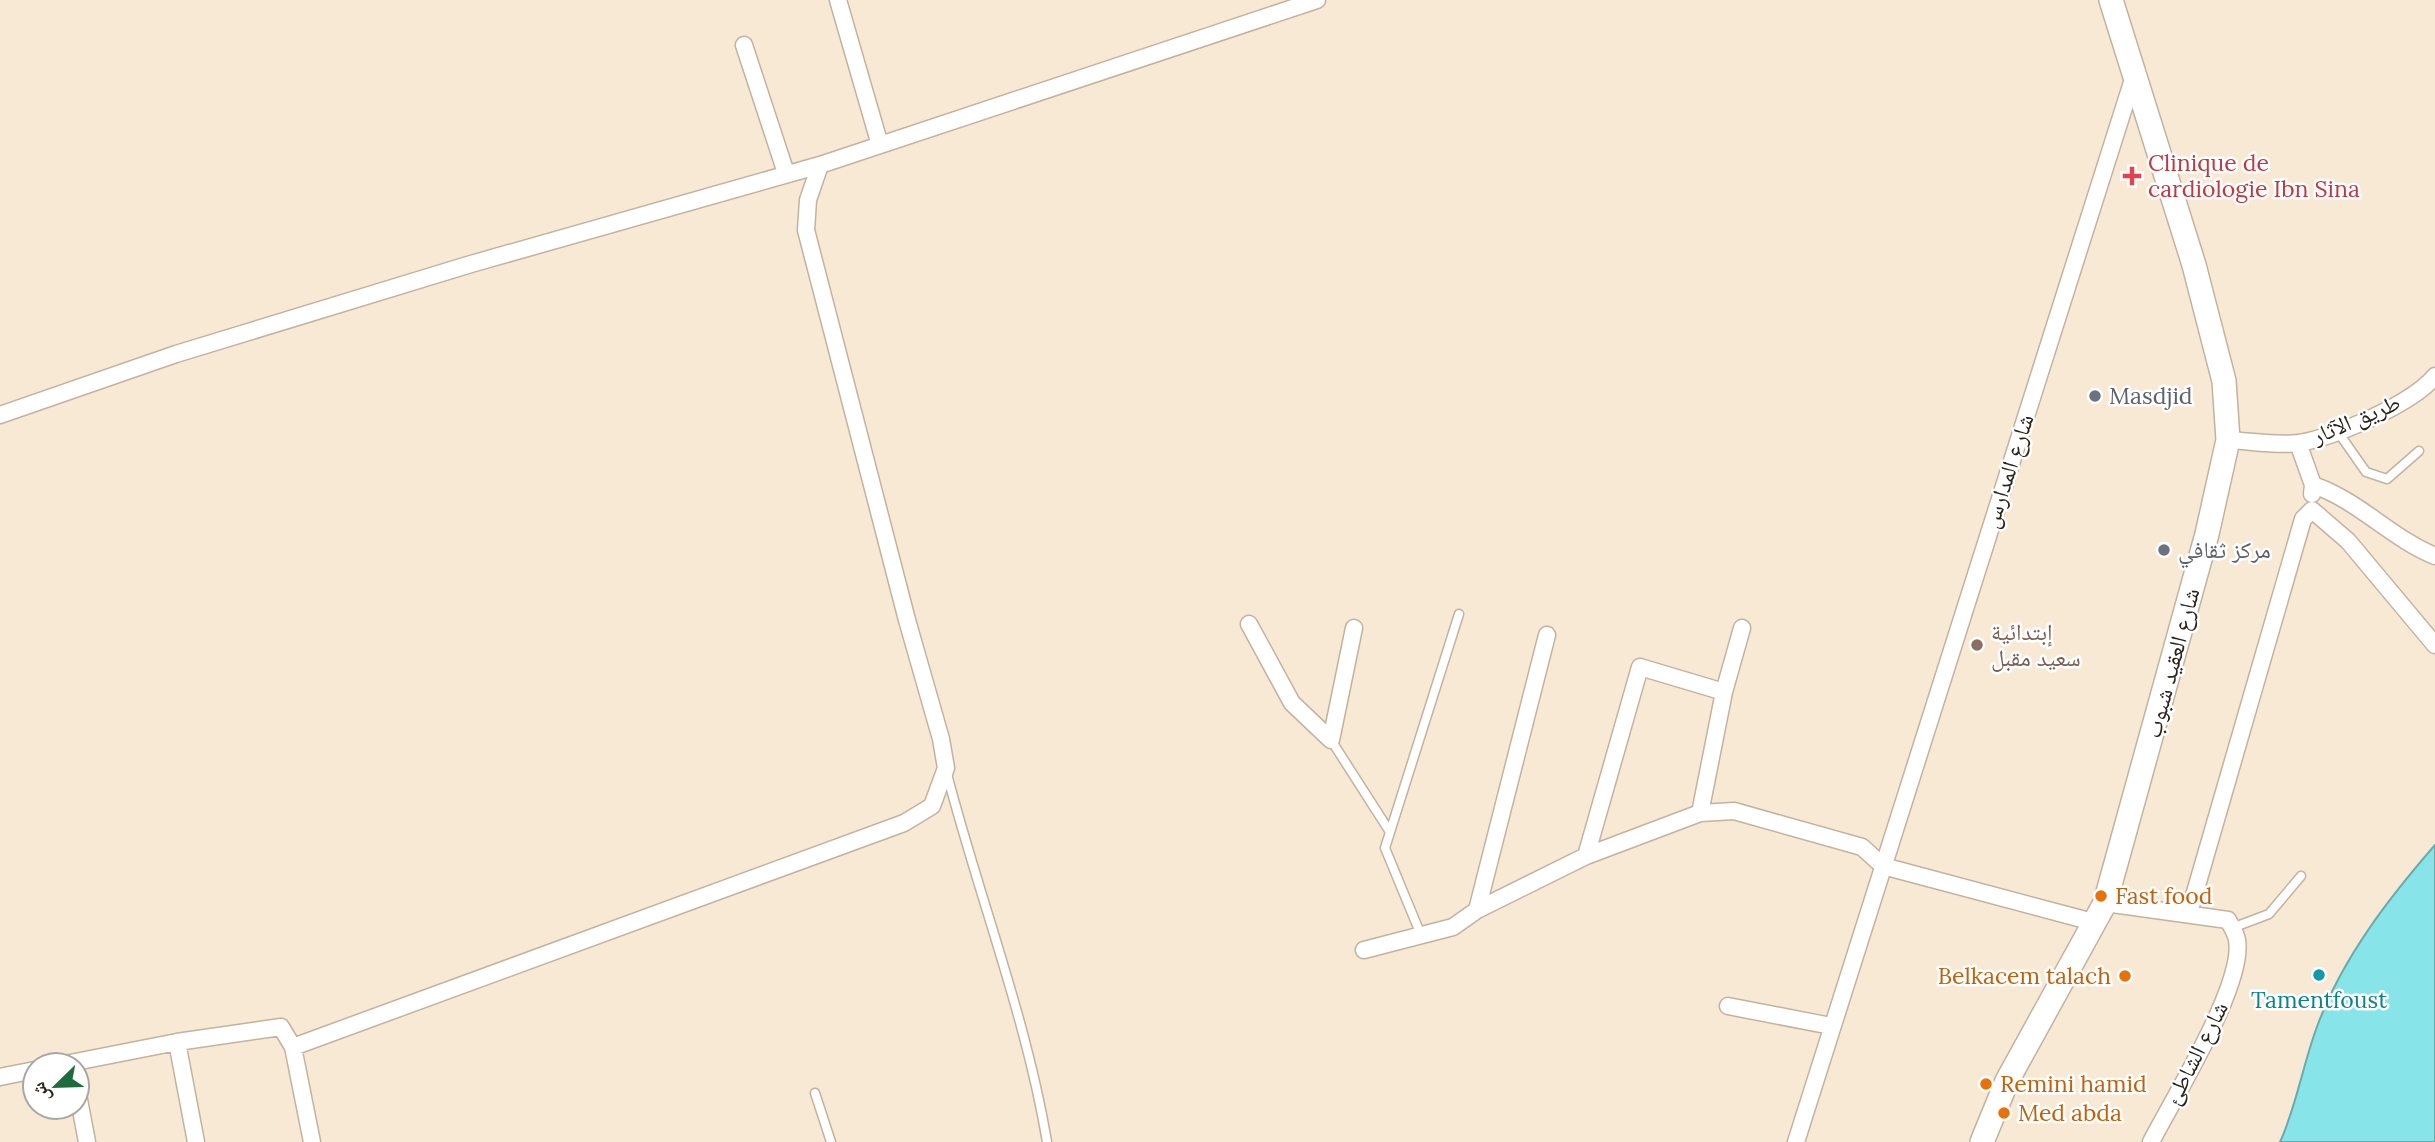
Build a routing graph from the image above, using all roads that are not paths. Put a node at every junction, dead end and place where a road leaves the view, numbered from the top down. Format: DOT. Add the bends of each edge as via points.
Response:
graph roads {
  1 [pos="838,0"];
  2 [pos="1317,0"];
  3 [pos="2111,0"];
  4 [pos="744,45"];
  5 [pos="2134,76"];
  6 [pos="880,145"];
  7 [pos="820,165"];
  8 [pos="786,173"];
  9 [pos="2435,376"];
  10 [pos="0,415"];
  11 [pos="2337,432"];
  12 [pos="2228,440"];
  13 [pos="2298,443"];
  14 [pos="2418,451"];
  15 [pos="2313,485"];
  16 [pos="2335,493"];
  17 [pos="2312,510"];
  18 [pos="2435,556"];
  19 [pos="1458,614"];
  20 [pos="1249,624"];
  21 [pos="1354,628"];
  22 [pos="1742,628"];
  23 [pos="1548,635"];
  24 [pos="2435,645"];
  25 [pos="1724,692"];
  26 [pos="1331,740"];
  27 [pos="946,768"];
  28 [pos="1700,813"];
  29 [pos="1390,832"];
  30 [pos="1586,856"];
  31 [pos="1883,866"];
  32 [pos="2301,876"];
  33 [pos="1477,910"];
  34 [pos="2099,912"];
  35 [pos="2189,913"];
  36 [pos="2232,928"];
  37 [pos="1421,935"];
  38 [pos="1364,950"];
  39 [pos="1728,1006"];
  40 [pos="1831,1026"];
  41 [pos="177,1042"];
  42 [pos="293,1047"];
  43 [pos="91,1059"];
  44 [pos="21,1073"];
  45 [pos="0,1077"];
  46 [pos="815,1093"];
  47 [pos="83,1121"];
  48 [pos="87,1142"];
  49 [pos="196,1142"];
  50 [pos="312,1142"];
  51 [pos="831,1142"];
  52 [pos="1047,1142"];
  53 [pos="1796,1142"];
  54 [pos="1982,1142"];
  55 [pos="2151,1142"];
  1 -- 6 [label="street"];
  2 -- 6 [label="street"];
  3 -- 5 [label="main road, شارع العقيد شبوب"];
  4 -- 8 [label="street"];
  5 -- 12 [label="main road, شارع العقيد شبوب" via="2194,265 2224,381"];
  5 -- 31 [label="street, شارع المدارس"];
  6 -- 7 [label="street"];
  7 -- 8 [label="street"];
  7 -- 27 [label="street" via="808,200 806,230"];
  8 -- 10 [label="street" via="190,350"];
  9 -- 11 [label="street, طريق الآثار" via="2390,407"];
  11 -- 13 [label="street, طريق الآثار"];
  11 -- 14 [label="lane" via="2366,472 2387,479"];
  12 -- 13 [label="street, طريق الآثار"];
  12 -- 34 [label="main road, شارع العقيد شبوب" via="2207,534"];
  13 -- 15 [label="street"];
  15 -- 16 [label="street"];
  15 -- 17 [label="street"];
  16 -- 17 [label="street"];
  16 -- 18 [label="street" via="2413,547"];
  17 -- 24 [label="street" via="2348,541"];
  17 -- 35 [label="street" via="2303,519"];
  19 -- 29 [label="lane"];
  20 -- 26 [label="street" via="1292,703"];
  21 -- 26 [label="street"];
  22 -- 25 [label="street"];
  23 -- 33 [label="street"];
  25 -- 28 [label="street"];
  25 -- 30 [label="street" via="1640,667"];
  26 -- 29 [label="lane"];
  27 -- 42 [label="street" via="932,806 904,822"];
  27 -- 52 [label="lane" via="1036,1075"];
  28 -- 30 [label="street"];
  28 -- 31 [label="street" via="1734,811 1862,848"];
  29 -- 37 [label="lane" via="1385,849"];
  30 -- 33 [label="street"];
  31 -- 34 [label="street"];
  31 -- 40 [label="street, شارع المدارس"];
  32 -- 36 [label="lane" via="2269,914"];
  33 -- 37 [label="street" via="1453,927"];
  34 -- 35 [label="street"];
  34 -- 54 [label="main road, شارع العقيد شبوب" via="2007,1081"];
  35 -- 36 [label="street" via="2228,920"];
  36 -- 55 [label="street, شارع الشاطئ" via="2237,939 2236,959 2223,1005"];
  37 -- 38 [label="street"];
  39 -- 40 [label="street"];
  40 -- 53 [label="street, شارع المدارس"];
  41 -- 42 [label="street" via="281,1027"];
  41 -- 43 [label="street"];
  41 -- 49 [label="street"];
  42 -- 50 [label="street"];
  44 -- 45 [label="street"];
  46 -- 51 [label="lane"];
  47 -- 48 [label="street"];
}
